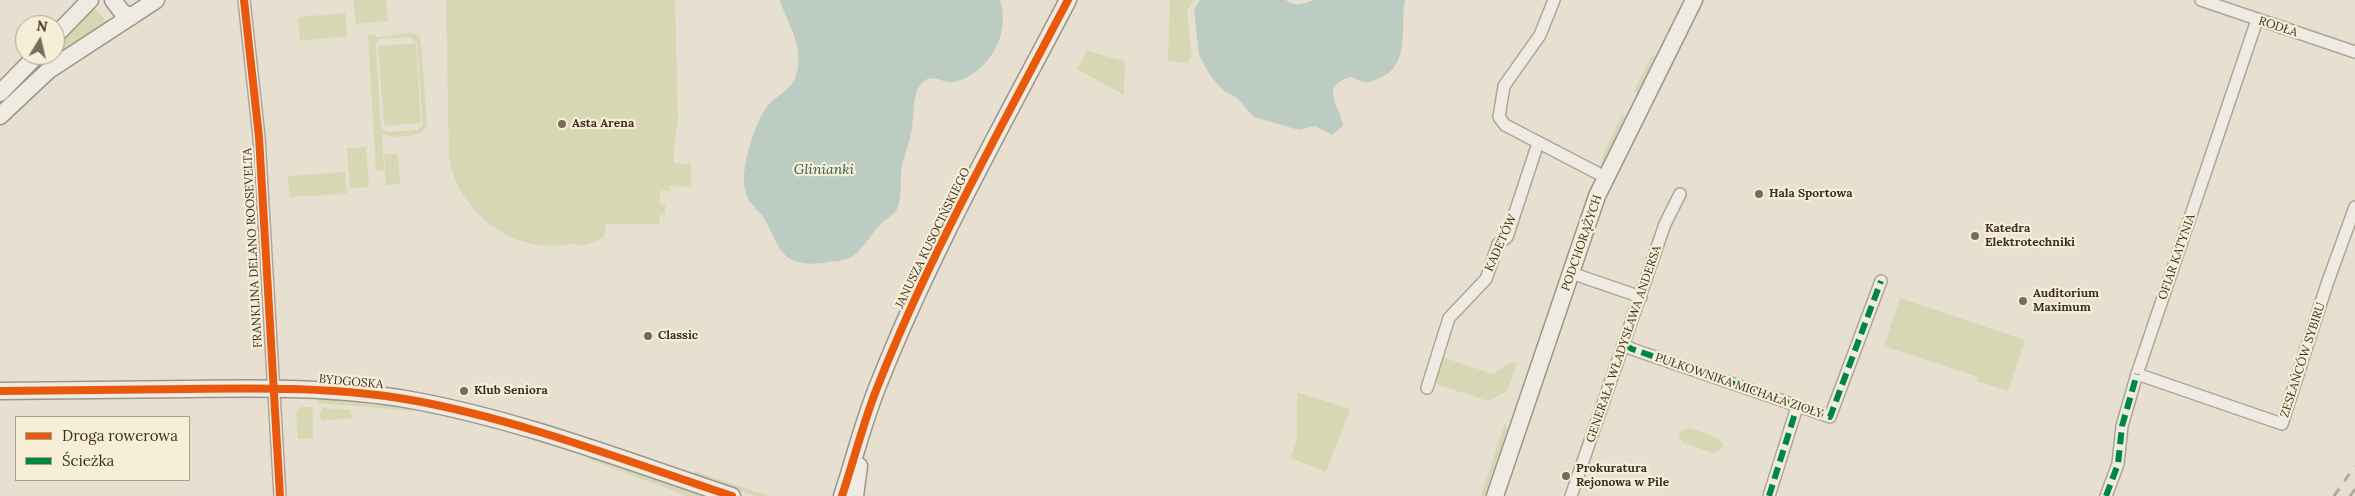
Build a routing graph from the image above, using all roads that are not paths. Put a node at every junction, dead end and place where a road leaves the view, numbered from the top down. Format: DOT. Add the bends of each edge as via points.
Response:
graph roads {
  1 [pos="90,0"];
  2 [pos="112,0"];
  3 [pos="156,0"];
  4 [pos="244,0"];
  5 [pos="1068,0"];
  6 [pos="1554,0"];
  7 [pos="1694,0"];
  8 [pos="2201,0"];
  9 [pos="131,17"];
  10 [pos="2257,20"];
  11 [pos="65,26"];
  12 [pos="2355,52"];
  13 [pos="27,65"];
  14 [pos="0,93"];
  15 [pos="0,116"];
  16 [pos="1538,143"];
  17 [pos="1605,177"];
  18 [pos="1680,194"];
  19 [pos="2355,207"];
  20 [pos="1571,273"];
  21 [pos="1881,281"];
  22 [pos="1641,296"];
  23 [pos="1625,345"];
  24 [pos="2138,374"];
  25 [pos="1427,388"];
  26 [pos="273,389"];
  27 [pos="0,391"];
  28 [pos="1797,407"];
  29 [pos="861,439"];
  30 [pos="687,481"];
  31 [pos="280,496"];
  32 [pos="717,496"];
  33 [pos="732,496"];
  34 [pos="842,496"];
  35 [pos="855,496"];
  36 [pos="1495,496"];
  37 [pos="1571,496"];
  38 [pos="1769,496"];
  39 [pos="2106,496"];
  1 -- 11 [label="street"];
  2 -- 9 [label="street"];
  3 -- 9 [label="street"];
  4 -- 26 [label="street, FRANKLINA DELANO ROOSEVELTA" via="259,138"];
  5 -- 29 [label="street, JANUSZA KUSOCIŃSKIEGO" via="931,263 877,389"];
  6 -- 16 [label="street" via="1540,35 1504,86 1499,107 1499,117 1504,125"];
  7 -- 17 [label="street, PODCHORĄŻYCH"];
  8 -- 10 [label="street, RODŁA"];
  9 -- 15 [label="street" via="49,70"];
  10 -- 12 [label="street, RODŁA"];
  10 -- 24 [label="street, OFIAR KATYNIA"];
  13 -- 14 [label="street"];
  16 -- 17 [label="street"];
  16 -- 25 [label="street, KADETÓW" via="1507,237 1498,244 1486,279 1449,318"];
  17 -- 20 [label="street, PODCHORĄŻYCH"];
  18 -- 22 [label="street, GENERAŁA WŁADYSŁAWA ANDERSA" via="1665,224"];
  19 -- 24 [label="street, ZESŁAŃCÓW SYBIRU" via="2282,424"];
  20 -- 22 [label="street"];
  20 -- 36 [label="street, PODCHORĄŻYCH"];
  21 -- 28 [label="street, PUŁKOWNIKA MICHAŁA ZIOŁY" via="1830,417"];
  22 -- 23 [label="street, GENERAŁA WŁADYSŁAWA ANDERSA"];
  23 -- 28 [label="street, PUŁKOWNIKA MICHAŁA ZIOŁY"];
  23 -- 37 [label="street, GENERAŁA WŁADYSŁAWA ANDERSA"];
  24 -- 39 [label="street, OFIAR KATYNIA" via="2122,426 2118,464"];
  26 -- 27 [label="street, BYDGOSKA"];
  26 -- 30 [label="street, BYDGOSKA" via="372,395 451,408 591,447"];
  26 -- 31 [label="street, FRANKLINA DELANO ROOSEVELTA"];
  28 -- 38 [label="street"];
  29 -- 34 [label="street, JANUSZA KUSOCIŃSKIEGO"];
  29 -- 35 [label="street, JANUSZA KUSOCIŃSKIEGO"];
  30 -- 32 [label="street, BYDGOSKA"];
  30 -- 33 [label="street, BYDGOSKA"];
}
